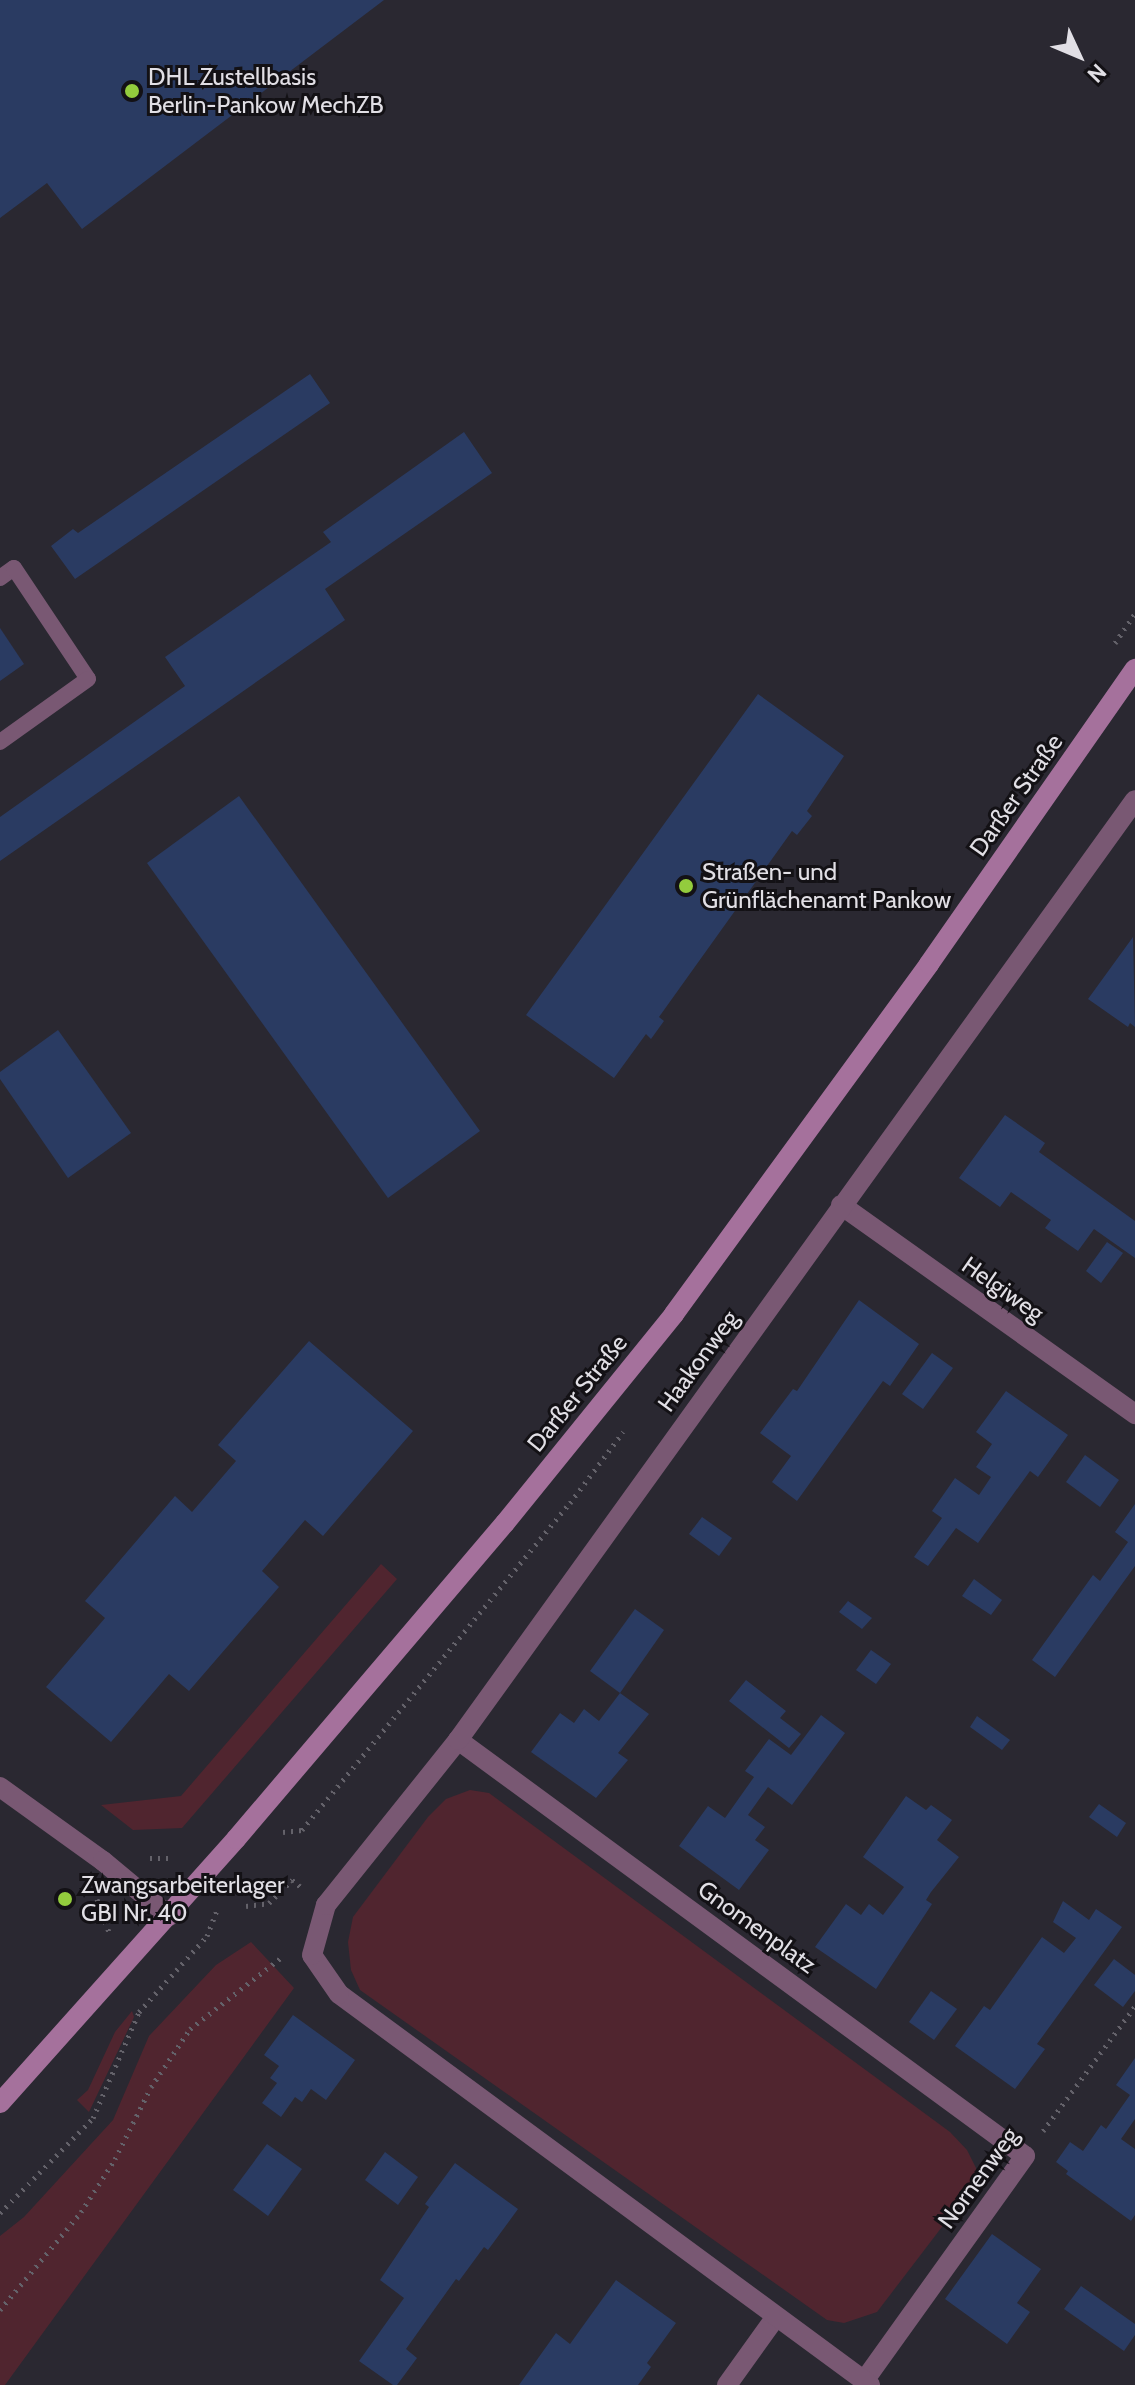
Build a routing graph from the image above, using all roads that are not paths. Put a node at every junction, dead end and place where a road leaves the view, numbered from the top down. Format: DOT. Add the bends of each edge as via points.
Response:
graph roads {
  1 [pos="0,578"];
  2 [pos="1135,669"];
  3 [pos="0,742"];
  4 [pos="1135,800"];
  5 [pos="841,1205"];
  6 [pos="1135,1414"];
  7 [pos="458,1740"];
  8 [pos="0,1787"];
  9 [pos="169,1916"];
  10 [pos="0,2103"];
  11 [pos="1025,2156"];
  12 [pos="775,2318"];
  13 [pos="867,2383"];
  14 [pos="727,2385"];
  1 -- 3 [label="lane" via="14,568 88,679"];
  2 -- 9 [label="main road, Darßer Straße" via="674,1314 505,1523"];
  4 -- 5 [label="street, Haakonweg"];
  5 -- 6 [label="street, Helgiweg"];
  5 -- 7 [label="street, Haakonweg"];
  7 -- 11 [label="street, Gnomenplatz"];
  7 -- 12 [label="street, Haakonweg" via="326,1905 312,1955 339,1994"];
  8 -- 9 [label="street"];
  9 -- 10 [label="main road, Darßer Straße"];
  11 -- 13 [label="street, Nornenweg"];
  12 -- 13 [label="street"];
  12 -- 14 [label="street"];
}
